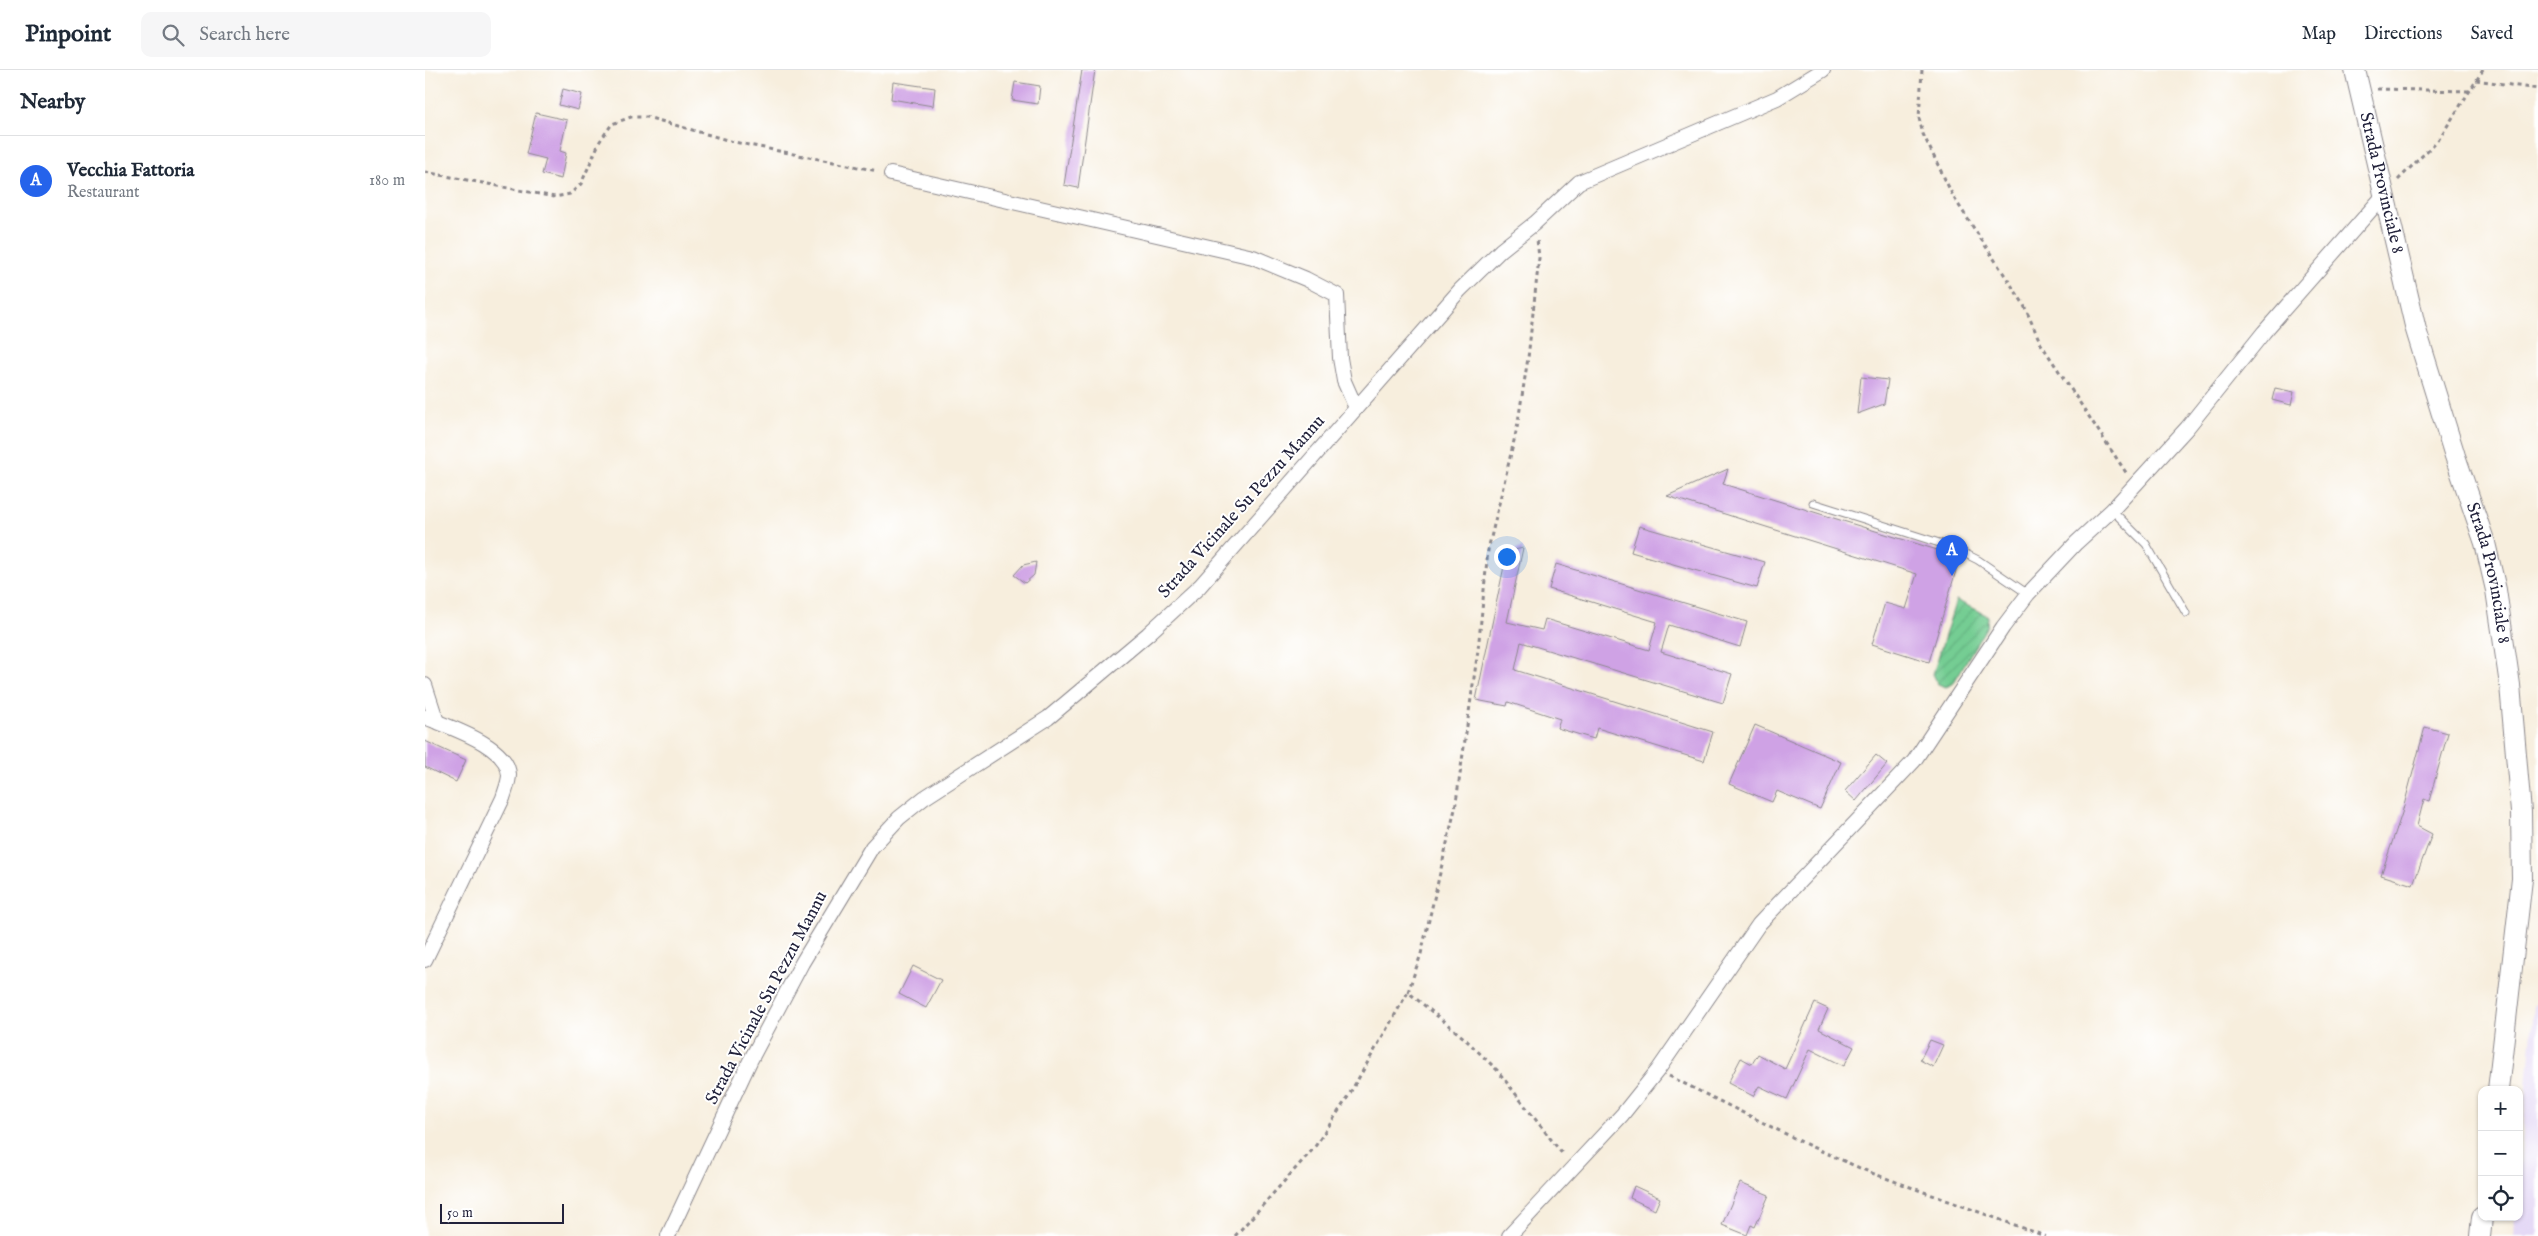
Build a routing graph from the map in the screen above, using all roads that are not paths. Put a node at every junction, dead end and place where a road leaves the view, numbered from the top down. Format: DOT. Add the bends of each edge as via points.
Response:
graph roads {
  1 [pos="1823,70"];
  2 [pos="2357,79"];
  3 [pos="891,174"];
  4 [pos="2384,195"];
  5 [pos="1356,408"];
  6 [pos="1813,503"];
  7 [pos="2112,510"];
  8 [pos="2029,594"];
  9 [pos="2186,613"];
  10 [pos="425,685"];
  11 [pos="431,719"];
  12 [pos="425,960"];
  13 [pos="2498,1086"];
  14 [pos="2482,1221"];
  15 [pos="668,1236"];
  16 [pos="1509,1236"];
  17 [pos="2480,1236"];
  1 -- 5 [label="street, Strada Vicinale Su Pezzu Mannu" via="1777,98 1579,182 1460,290"];
  2 -- 4 [label="main road, Strada Provinciale 8"];
  3 -- 5 [label="street" via="1253,256 1306,279 1337,295 1340,358 1344,381"];
  4 -- 7 [label="street" via="2264,332 2187,428"];
  4 -- 13 [label="main road, Strada Provinciale 8" via="2416,330 2485,543 2496,590 2510,685 2521,812 2521,879"];
  5 -- 15 [label="street, Strada Vicinale Su Pezzu Mannu" via="1200,586 1148,634 1048,718 924,798 899,818 872,847 802,963 750,1061"];
  6 -- 8 [label="lane" via="1952,547"];
  7 -- 8 [label="street"];
  7 -- 9 [label="lane" via="2146,544"];
  8 -- 16 [label="street" via="2003,627 1914,761 1759,924 1658,1070 1622,1115"];
  10 -- 11 [label="street"];
  11 -- 12 [label="street" via="486,744 503,759 509,775 503,798"];
  14 -- 17 [label="main road"];
}
